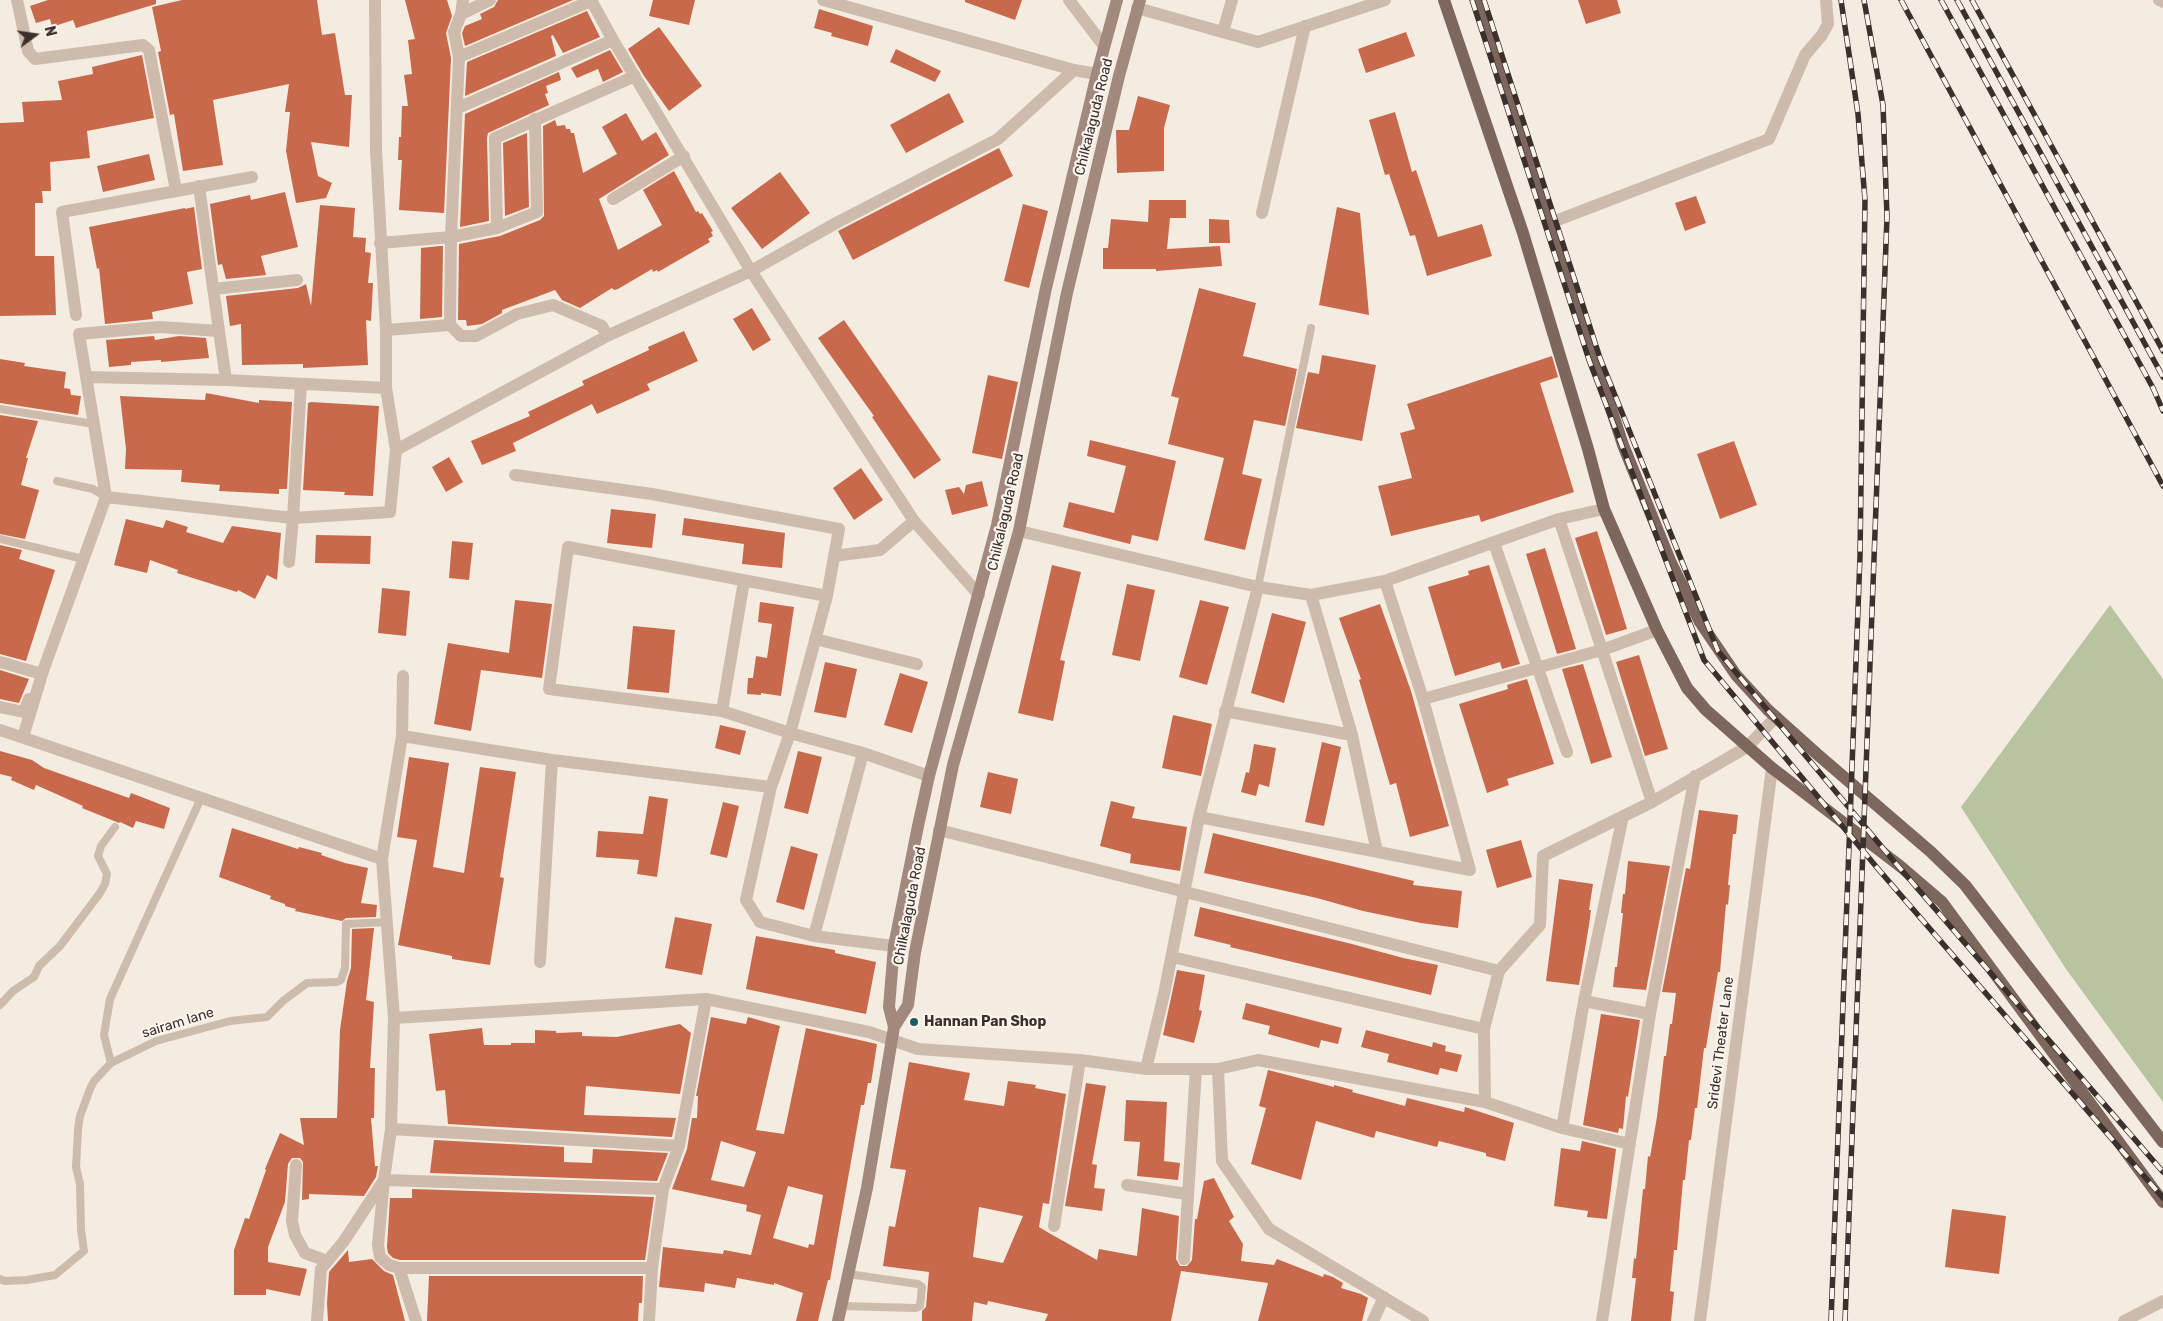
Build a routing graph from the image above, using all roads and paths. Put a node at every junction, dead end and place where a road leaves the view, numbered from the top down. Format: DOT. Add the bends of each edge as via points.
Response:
graph roads {
  1 [pos="17,0"];
  2 [pos="375,0"];
  3 [pos="463,0"];
  4 [pos="490,0"];
  5 [pos="591,0"];
  6 [pos="823,0"];
  7 [pos="1069,0"];
  8 [pos="1117,0"];
  9 [pos="1232,0"];
  10 [pos="1385,0"];
  11 [pos="1444,0"];
  12 [pos="1478,0"];
  13 [pos="1826,0"];
  14 [pos="2160,0"];
  15 [pos="2163,2"];
  16 [pos="1139,4"];
  17 [pos="461,14"];
  18 [pos="1305,26"];
  19 [pos="1223,32"];
  20 [pos="613,40"];
  21 [pos="1104,46"];
  22 [pos="459,57"];
  23 [pos="1074,70"];
  24 [pos="1097,74"];
  25 [pos="635,76"];
  26 [pos="458,108"];
  27 [pos="535,119"];
  28 [pos="684,156"];
  29 [pos="252,177"];
  30 [pos="199,186"];
  31 [pos="176,190"];
  32 [pos="613,199"];
  33 [pos="1262,213"];
  34 [pos="1550,223"];
  35 [pos="497,228"];
  36 [pos="451,237"];
  37 [pos="380,243"];
  38 [pos="751,271"];
  39 [pos="298,280"];
  40 [pos="213,289"];
  41 [pos="76,315"];
  42 [pos="450,325"];
  43 [pos="1312,328"];
  44 [pos="386,330"];
  45 [pos="219,331"];
  46 [pos="607,336"];
  47 [pos="87,377"];
  48 [pos="226,380"];
  49 [pos="301,384"];
  50 [pos="386,388"];
  51 [pos="0,409"];
  52 [pos="94,424"];
  53 [pos="396,450"];
  54 [pos="515,475"];
  55 [pos="57,481"];
  56 [pos="106,497"];
  57 [pos="1604,509"];
  58 [pos="293,518"];
  59 [pos="1559,519"];
  60 [pos="914,521"];
  61 [pos="1018,531"];
  62 [pos="0,539"];
  63 [pos="1494,543"];
  64 [pos="834,556"];
  65 [pos="83,559"];
  66 [pos="289,562"];
  67 [pos="744,581"];
  68 [pos="1385,581"];
  69 [pos="1258,587"];
  70 [pos="979,595"];
  71 [pos="1311,595"];
  72 [pos="827,596"];
  73 [pos="1657,630"];
  74 [pos="815,639"];
  75 [pos="1602,650"];
  76 [pos="0,662"];
  77 [pos="917,664"];
  78 [pos="1538,668"];
  79 [pos="39,673"];
  80 [pos="403,676"];
  81 [pos="1423,699"];
  82 [pos="2,708"];
  83 [pos="722,710"];
  84 [pos="1225,711"];
  85 [pos="1776,717"];
  86 [pos="0,722"];
  87 [pos="0,731"];
  88 [pos="790,733"];
  89 [pos="1352,735"];
  90 [pos="402,736"];
  91 [pos="23,737"];
  92 [pos="1747,747"];
  93 [pos="1567,752"];
  94 [pos="863,754"];
  95 [pos="552,760"];
  96 [pos="1772,768"];
  97 [pos="929,776"];
  98 [pos="1695,776"];
  99 [pos="771,787"];
  100 [pos="201,798"];
  101 [pos="1652,802"];
  102 [pos="1623,816"];
  103 [pos="1199,817"];
  104 [pos="115,827"];
  105 [pos="939,830"];
  106 [pos="1377,852"];
  107 [pos="382,859"];
  108 [pos="1184,892"];
  109 [pos="386,922"];
  110 [pos="814,936"];
  111 [pos="894,946"];
  112 [pos="1172,957"];
  113 [pos="540,962"];
  114 [pos="1499,971"];
  115 [pos="706,1000"];
  116 [pos="1584,1001"];
  117 [pos="0,1005"];
  118 [pos="1650,1014"];
  119 [pos="394,1018"];
  120 [pos="894,1027"];
  121 [pos="1484,1029"];
  122 [pos="892,1040"];
  123 [pos="1080,1060"];
  124 [pos="111,1063"];
  125 [pos="1218,1068"];
  126 [pos="1146,1069"];
  127 [pos="1196,1069"];
  128 [pos="1484,1102"];
  129 [pos="1562,1128"];
  130 [pos="391,1130"];
  131 [pos="2163,1142"];
  132 [pos="1630,1144"];
  133 [pos="679,1146"];
  134 [pos="296,1165"];
  135 [pos="384,1180"];
  136 [pos="1127,1185"];
  137 [pos="663,1189"];
  138 [pos="1187,1194"];
  139 [pos="2163,1202"];
  140 [pos="1054,1226"];
  141 [pos="1184,1259"];
  142 [pos="327,1261"];
  143 [pos="399,1268"];
  144 [pos="652,1268"];
  145 [pos="848,1274"];
  146 [pos="0,1279"];
  147 [pos="1384,1297"];
  148 [pos="2163,1301"];
  149 [pos="841,1306"];
  150 [pos="317,1321"];
  151 [pos="416,1321"];
  152 [pos="649,1321"];
  153 [pos="838,1321"];
  154 [pos="1373,1321"];
  155 [pos="1423,1321"];
  156 [pos="1602,1321"];
  157 [pos="1700,1321"];
  158 [pos="2124,1321"];
  1 -- 31 [label="street" via="28,50 35,59 143,45 149,50"];
  2 -- 37 [label="street"];
  3 -- 17 [label="street"];
  4 -- 17 [label="street"];
  5 -- 20 [label="street"];
  5 -- 22 [label="street"];
  6 -- 23 [label="street"];
  7 -- 21 [label="street"];
  8 -- 21 [label="main road, Chilkalaguda Road"];
  9 -- 19 [label="street"];
  10 -- 18 [label="street"];
  11 -- 57 [label="main road" via="1523,233"];
  12 -- 34 [label="main road"];
  13 -- 34 [label="street" via="1828,24 1805,55 1769,139"];
  14 -- 15 [label="street"];
  16 -- 19 [label="street"];
  16 -- 61 [label="main road, Chilkalaguda Road" via="1067,293"];
  17 -- 22 [label="street" via="454,32"];
  18 -- 19 [label="street" via="1258,42"];
  18 -- 33 [label="street"];
  20 -- 25 [label="street"];
  20 -- 26 [label="street"];
  21 -- 24 [label="main road, Chilkalaguda Road"];
  22 -- 26 [label="street"];
  23 -- 24 [label="street"];
  23 -- 38 [label="street" via="998,139"];
  24 -- 70 [label="main road, Chilkalaguda Road"];
  25 -- 27 [label="street"];
  25 -- 28 [label="street"];
  26 -- 36 [label="street"];
  27 -- 35 [label="street" via="495,138"];
  27 -- 35 [label="street" via="537,212"];
  28 -- 32 [label="street"];
  28 -- 38 [label="street"];
  29 -- 30 [label="street"];
  30 -- 31 [label="street"];
  30 -- 40 [label="street"];
  31 -- 41 [label="street" via="62,212"];
  34 -- 85 [label="main road" via="1623,445 1671,563 1700,622 1736,674"];
  35 -- 36 [label="street"];
  36 -- 37 [label="street"];
  36 -- 42 [label="street"];
  37 -- 44 [label="street"];
  38 -- 46 [label="street"];
  38 -- 60 [label="street"];
  39 -- 40 [label="street"];
  40 -- 45 [label="street"];
  42 -- 44 [label="street"];
  42 -- 46 [label="street" via="460,336 476,336 516,314 553,305 602,326"];
  43 -- 69 [label="lane"];
  44 -- 50 [label="street"];
  45 -- 47 [label="street" via="160,327 79,334"];
  45 -- 48 [label="street"];
  46 -- 53 [label="street"];
  47 -- 48 [label="street"];
  47 -- 52 [label="street"];
  48 -- 49 [label="street"];
  49 -- 50 [label="street"];
  49 -- 58 [label="street"];
  50 -- 53 [label="street"];
  51 -- 52 [label="lane"];
  52 -- 56 [label="street"];
  53 -- 58 [label="street" via="390,512"];
  54 -- 64 [label="street" via="652,494 839,529"];
  55 -- 56 [label="lane" via="93,489"];
  56 -- 58 [label="street"];
  56 -- 65 [label="street"];
  57 -- 59 [label="street"];
  57 -- 73 [label="main road"];
  58 -- 66 [label="street"];
  59 -- 63 [label="street"];
  59 -- 75 [label="street"];
  60 -- 64 [label="street" via="880,550"];
  60 -- 70 [label="street"];
  61 -- 69 [label="street"];
  61 -- 105 [label="main road, Chilkalaguda Road" via="953,765"];
  62 -- 65 [label="lane"];
  63 -- 68 [label="street"];
  63 -- 78 [label="street"];
  64 -- 72 [label="street"];
  65 -- 79 [label="street"];
  67 -- 72 [label="street"];
  67 -- 83 [label="street"];
  67 -- 83 [label="street" via="568,547 549,689"];
  68 -- 71 [label="street"];
  68 -- 81 [label="street"];
  69 -- 71 [label="street"];
  69 -- 84 [label="street"];
  70 -- 97 [label="main road, Chilkalaguda Road"];
  71 -- 89 [label="street"];
  72 -- 74 [label="street"];
  73 -- 75 [label="street"];
  73 -- 92 [label="main road" via="1687,688"];
  74 -- 77 [label="street"];
  74 -- 88 [label="street"];
  75 -- 78 [label="street"];
  75 -- 101 [label="street"];
  76 -- 79 [label="street"];
  78 -- 81 [label="street"];
  78 -- 93 [label="street"];
  79 -- 82 [label="street" via="25,711"];
  79 -- 91 [label="street"];
  80 -- 90 [label="street"];
  81 -- 106 [label="street" via="1470,870"];
  82 -- 86 [label="street"];
  83 -- 88 [label="street"];
  84 -- 89 [label="street"];
  84 -- 103 [label="street"];
  85 -- 92 [label="street"];
  85 -- 131 [label="main road" via="1965,885"];
  87 -- 91 [label="street"];
  88 -- 94 [label="street"];
  88 -- 99 [label="street"];
  89 -- 106 [label="street"];
  90 -- 95 [label="street"];
  90 -- 107 [label="street"];
  91 -- 100 [label="street"];
  92 -- 96 [label="main road"];
  92 -- 98 [label="street"];
  94 -- 97 [label="street"];
  94 -- 110 [label="street"];
  95 -- 99 [label="street"];
  95 -- 113 [label="street"];
  96 -- 139 [label="main road" via="1942,902"];
  96 -- 157 [label="street, Sridevi Theater Lane"];
  97 -- 111 [label="main road, Chilkalaguda Road"];
  98 -- 101 [label="street"];
  98 -- 118 [label="street"];
  99 -- 110 [label="street" via="746,900 760,922"];
  100 -- 107 [label="street"];
  100 -- 124 [label="lane" via="110,999 104,1035"];
  101 -- 102 [label="street"];
  102 -- 114 [label="street" via="1543,856 1540,925"];
  102 -- 116 [label="street"];
  103 -- 106 [label="street"];
  103 -- 108 [label="street"];
  104 -- 117 [label="lane" via="98,856 107,874 100,893 34,976"];
  105 -- 108 [label="street"];
  105 -- 120 [label="main road, Chilkalaguda Road" via="908,1004"];
  107 -- 109 [label="street"];
  108 -- 112 [label="street"];
  108 -- 114 [label="street"];
  109 -- 119 [label="street"];
  109 -- 124 [label="lane, sairam lane" via="346,924 341,980 307,983 267,1017 230,1021 156,1041"];
  110 -- 111 [label="street"];
  111 -- 120 [label="main road, Chilkalaguda Road" via="889,1007"];
  112 -- 121 [label="street"];
  112 -- 126 [label="street"];
  114 -- 121 [label="street"];
  115 -- 119 [label="street"];
  115 -- 122 [label="street" via="860,1030"];
  115 -- 133 [label="street"];
  116 -- 118 [label="street"];
  116 -- 129 [label="street"];
  118 -- 132 [label="street"];
  119 -- 130 [label="street"];
  120 -- 122 [label="main road, Chilkalaguda Road"];
  121 -- 128 [label="street"];
  122 -- 123 [label="street" via="918,1049"];
  122 -- 145 [label="main road, Chilkalaguda Road" via="867,1188"];
  123 -- 126 [label="street"];
  123 -- 140 [label="street"];
  124 -- 146 [label="lane" via="90,1089 78,1129 76,1167 84,1251 55,1275 27,1280"];
  125 -- 127 [label="street"];
  125 -- 128 [label="street" via="1258,1060"];
  125 -- 147 [label="street" via="1222,1161 1269,1229"];
  126 -- 127 [label="street"];
  127 -- 138 [label="street"];
  128 -- 129 [label="street"];
  129 -- 132 [label="street"];
  130 -- 133 [label="street"];
  130 -- 135 [label="street"];
  132 -- 156 [label="street"];
  133 -- 137 [label="street"];
  134 -- 142 [label="street" via="292,1221 295,1236 305,1252"];
  135 -- 137 [label="street"];
  135 -- 142 [label="street"];
  135 -- 143 [label="street" via="378,1245 380,1257"];
  136 -- 138 [label="street"];
  137 -- 144 [label="street"];
  138 -- 141 [label="street"];
  142 -- 150 [label="street" via="321,1268"];
  143 -- 144 [label="street"];
  143 -- 151 [label="street"];
  144 -- 152 [label="street"];
  145 -- 149 [label="main road, Chilkalaguda Road"];
  145 -- 149 [label="lane" via="918,1284 922,1287 920,1306"];
  147 -- 154 [label="street"];
  147 -- 155 [label="street"];
  148 -- 158 [label="street"];
  149 -- 153 [label="main road, Chilkalaguda Road"];
}
